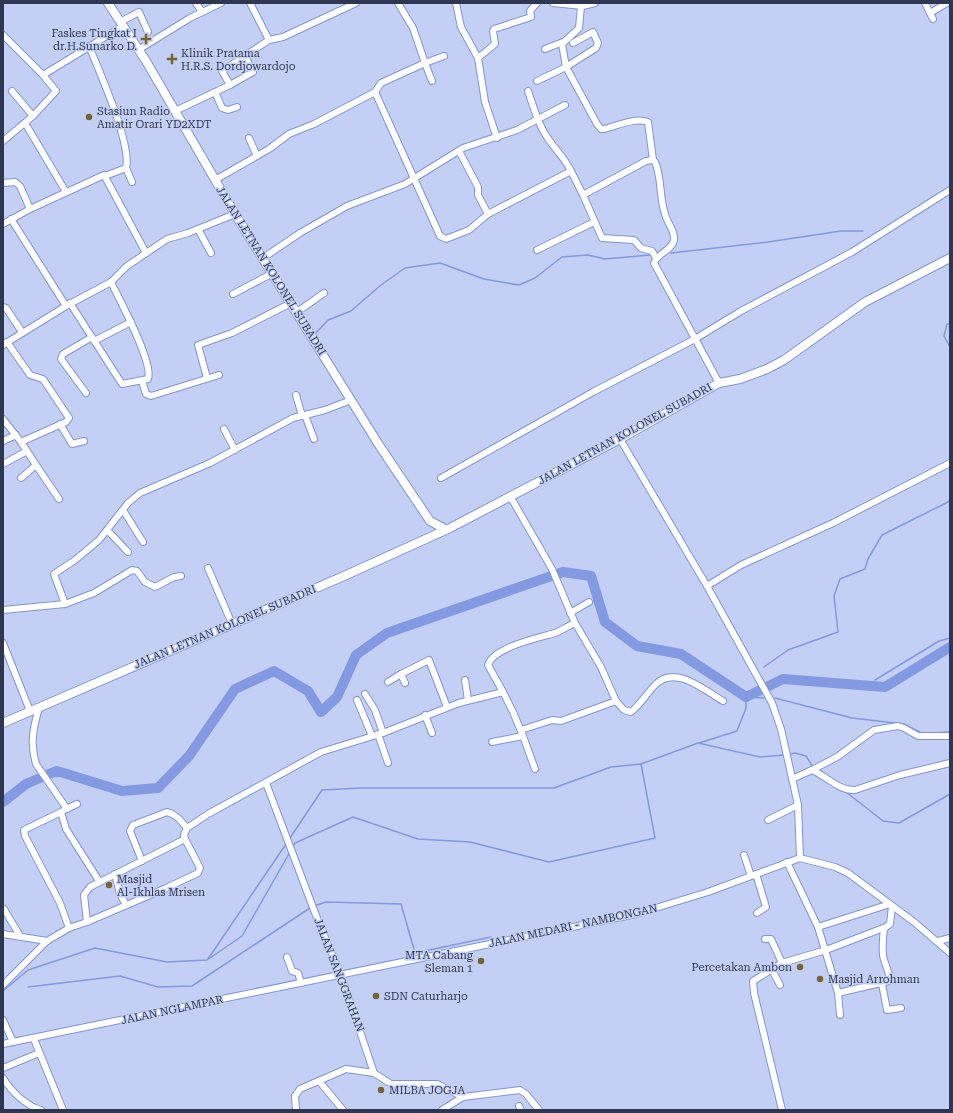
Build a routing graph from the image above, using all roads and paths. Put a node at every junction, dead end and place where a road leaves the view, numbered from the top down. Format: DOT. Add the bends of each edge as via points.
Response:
graph roads {
  1 [pos="108,3"];
  2 [pos="196,3"];
  3 [pos="220,3"];
  4 [pos="250,3"];
  5 [pos="356,3"];
  6 [pos="398,3"];
  7 [pos="456,3"];
  8 [pos="537,3"];
  9 [pos="553,3"];
  10 [pos="595,3"];
  11 [pos="925,3"];
  12 [pos="947,3"];
  13 [pos="581,6"];
  14 [pos="202,12"];
  15 [pos="930,13"];
  16 [pos="933,19"];
  17 [pos="121,24"];
  18 [pos="148,32"];
  19 [pos="3,35"];
  20 [pos="269,40"];
  21 [pos="563,42"];
  22 [pos="573,43"];
  23 [pos="89,46"];
  24 [pos="544,49"];
  25 [pos="138,50"];
  26 [pos="245,56"];
  27 [pos="444,56"];
  28 [pos="478,58"];
  29 [pos="425,63"];
  30 [pos="566,67"];
  31 [pos="43,75"];
  32 [pos="432,81"];
  33 [pos="537,81"];
  34 [pos="230,85"];
  35 [pos="12,91"];
  36 [pos="528,91"];
  37 [pos="215,92"];
  38 [pos="374,92"];
  39 [pos="565,105"];
  40 [pos="237,107"];
  41 [pos="175,111"];
  42 [pos="33,116"];
  43 [pos="538,121"];
  44 [pos="25,123"];
  45 [pos="249,138"];
  46 [pos="497,138"];
  47 [pos="3,141"];
  48 [pos="459,151"];
  49 [pos="257,156"];
  50 [pos="653,160"];
  51 [pos="126,168"];
  52 [pos="571,171"];
  53 [pos="105,176"];
  54 [pos="413,179"];
  55 [pos="215,180"];
  56 [pos="132,182"];
  57 [pos="3,183"];
  58 [pos="950,190"];
  59 [pos="66,192"];
  60 [pos="583,195"];
  61 [pos="30,209"];
  62 [pos="235,214"];
  63 [pos="488,214"];
  64 [pos="11,219"];
  65 [pos="594,222"];
  66 [pos="3,224"];
  67 [pos="198,229"];
  68 [pos="537,250"];
  69 [pos="146,253"];
  70 [pos="211,253"];
  71 [pos="263,258"];
  72 [pos="656,258"];
  73 [pos="950,258"];
  74 [pos="273,273"];
  75 [pos="111,282"];
  76 [pos="324,293"];
  77 [pos="232,294"];
  78 [pos="291,303"];
  79 [pos="68,305"];
  80 [pos="3,307"];
  81 [pos="297,312"];
  82 [pos="131,322"];
  83 [pos="22,332"];
  84 [pos="93,339"];
  85 [pos="695,339"];
  86 [pos="5,343"];
  87 [pos="219,375"];
  88 [pos="207,378"];
  89 [pos="142,381"];
  90 [pos="719,383"];
  91 [pos="86,393"];
  92 [pos="296,394"];
  93 [pos="351,400"];
  94 [pos="303,415"];
  95 [pos="3,419"];
  96 [pos="60,424"];
  97 [pos="224,429"];
  98 [pos="16,435"];
  99 [pos="314,439"];
  100 [pos="620,439"];
  101 [pos="3,441"];
  102 [pos="84,441"];
  103 [pos="21,442"];
  104 [pos="235,450"];
  105 [pos="27,451"];
  106 [pos="950,463"];
  107 [pos="3,464"];
  108 [pos="35,466"];
  109 [pos="21,478"];
  110 [pos="441,478"];
  111 [pos="50,493"];
  112 [pos="510,496"];
  113 [pos="58,498"];
  114 [pos="123,510"];
  115 [pos="430,521"];
  116 [pos="446,529"];
  117 [pos="108,531"];
  118 [pos="434,535"];
  119 [pos="143,542"];
  120 [pos="128,552"];
  121 [pos="208,568"];
  122 [pos="181,576"];
  123 [pos="707,586"];
  124 [pos="589,602"];
  125 [pos="65,604"];
  126 [pos="3,610"];
  127 [pos="570,613"];
  128 [pos="574,623"];
  129 [pos="232,624"];
  130 [pos="3,643"];
  131 [pos="401,674"];
  132 [pos="465,680"];
  133 [pos="388,682"];
  134 [pos="405,682"];
  135 [pos="502,692"];
  136 [pos="365,694"];
  137 [pos="357,700"];
  138 [pos="468,700"];
  139 [pos="616,701"];
  140 [pos="723,701"];
  141 [pos="448,707"];
  142 [pos="39,708"];
  143 [pos="30,711"];
  144 [pos="425,715"];
  145 [pos="3,723"];
  146 [pos="432,733"];
  147 [pos="522,733"];
  148 [pos="378,735"];
  149 [pos="950,736"];
  150 [pos="492,742"];
  151 [pos="388,763"];
  152 [pos="950,763"];
  153 [pos="535,769"];
  154 [pos="812,770"];
  155 [pos="792,779"];
  156 [pos="266,783"];
  157 [pos="77,804"];
  158 [pos="798,805"];
  159 [pos="64,810"];
  160 [pos="768,820"];
  161 [pos="187,828"];
  162 [pos="185,839"];
  163 [pos="744,855"];
  164 [pos="800,858"];
  165 [pos="142,861"];
  166 [pos="787,862"];
  167 [pos="115,874"];
  168 [pos="754,875"];
  169 [pos="99,881"];
  170 [pos="126,905"];
  171 [pos="891,905"];
  172 [pos="4,909"];
  173 [pos="757,913"];
  174 [pos="87,922"];
  175 [pos="818,927"];
  176 [pos="69,928"];
  177 [pos="884,928"];
  178 [pos="3,934"];
  179 [pos="20,936"];
  180 [pos="950,938"];
  181 [pos="765,939"];
  182 [pos="47,940"];
  183 [pos="938,941"];
  184 [pos="826,950"];
  185 [pos="950,953"];
  186 [pos="287,957"];
  187 [pos="782,963"];
  188 [pos="772,968"];
  189 [pos="341,974"];
  190 [pos="301,983"];
  191 [pos="882,984"];
  192 [pos="3,985"];
  193 [pos="780,985"];
  194 [pos="838,993"];
  195 [pos="901,1008"];
  196 [pos="840,1016"];
  197 [pos="3,1020"];
  198 [pos="34,1039"];
  199 [pos="13,1042"];
  200 [pos="3,1044"];
  201 [pos="39,1052"];
  202 [pos="3,1068"];
  203 [pos="374,1073"];
  204 [pos="3,1078"];
  205 [pos="319,1081"];
  206 [pos="463,1097"];
  207 [pos="536,1109"];
  208 [pos="41,1110"];
  209 [pos="63,1110"];
  210 [pos="296,1110"];
  211 [pos="342,1110"];
  212 [pos="442,1110"];
  213 [pos="782,1110"];
  1 -- 17 [label="main road, JALAN LETNAN KOLONEL SUBADRI"];
  2 -- 14 [label="street"];
  3 -- 14 [label="street"];
  4 -- 20 [label="street"];
  5 -- 20 [label="street" via="283,37"];
  6 -- 29 [label="street" via="414,28"];
  7 -- 28 [label="street" via="461,27"];
  8 -- 28 [label="street" via="530,11 531,17 494,30 495,44"];
  9 -- 13 [label="street"];
  10 -- 13 [label="street"];
  11 -- 15 [label="street"];
  12 -- 15 [label="street"];
  13 -- 21 [label="street" via="579,28"];
  14 -- 25 [label="street"];
  15 -- 16 [label="street"];
  17 -- 18 [label="street" via="139,12"];
  17 -- 23 [label="street"];
  17 -- 25 [label="main road, JALAN LETNAN KOLONEL SUBADRI"];
  19 -- 31 [label="street"];
  20 -- 26 [label="street"];
  21 -- 24 [label="street"];
  21 -- 30 [label="street" via="562,54"];
  22 -- 30 [label="street" via="593,32 598,46"];
  23 -- 31 [label="street"];
  23 -- 51 [label="street" via="121,130"];
  25 -- 41 [label="main road, JALAN LETNAN KOLONEL SUBADRI"];
  26 -- 34 [label="street" via="222,70"];
  26 -- 34 [label="street" via="253,72"];
  27 -- 29 [label="street"];
  28 -- 46 [label="street" via="485,102"];
  29 -- 32 [label="street"];
  29 -- 38 [label="street" via="381,83"];
  30 -- 33 [label="street"];
  30 -- 50 [label="street" via="601,129 627,122 648,122"];
  31 -- 42 [label="street" via="56,91"];
  34 -- 37 [label="street"];
  35 -- 42 [label="street"];
  36 -- 43 [label="street"];
  37 -- 40 [label="street" via="222,108 232,110"];
  37 -- 41 [label="street"];
  38 -- 49 [label="street" via="314,124 289,134"];
  38 -- 54 [label="street"];
  39 -- 43 [label="street"];
  41 -- 55 [label="main road, JALAN LETNAN KOLONEL SUBADRI"];
  42 -- 44 [label="street"];
  43 -- 46 [label="street"];
  43 -- 52 [label="street"];
  44 -- 47 [label="street"];
  44 -- 59 [label="street"];
  45 -- 49 [label="street"];
  46 -- 48 [label="street"];
  48 -- 54 [label="street"];
  48 -- 63 [label="street" via="478,187 478,195"];
  49 -- 55 [label="street"];
  50 -- 60 [label="street" via="646,161"];
  50 -- 72 [label="street" via="656,164 665,215 674,241"];
  51 -- 53 [label="street"];
  51 -- 56 [label="street"];
  52 -- 60 [label="street"];
  52 -- 63 [label="street"];
  53 -- 59 [label="street"];
  53 -- 69 [label="street"];
  54 -- 63 [label="street" via="442,238 448,239 469,230"];
  54 -- 71 [label="street" via="385,193 343,208"];
  55 -- 62 [label="main road, JALAN LETNAN KOLONEL SUBADRI"];
  57 -- 61 [label="street" via="15,182 20,186"];
  58 -- 85 [label="street" via="852,252 741,311"];
  59 -- 61 [label="street"];
  60 -- 65 [label="street"];
  61 -- 64 [label="street"];
  62 -- 67 [label="street"];
  62 -- 71 [label="main road, JALAN LETNAN KOLONEL SUBADRI"];
  64 -- 66 [label="street"];
  64 -- 79 [label="street"];
  65 -- 68 [label="street"];
  65 -- 72 [label="street" via="602,238 633,240 641,248 652,251"];
  67 -- 69 [label="street" via="167,239"];
  67 -- 70 [label="street"];
  69 -- 75 [label="street" via="127,266"];
  71 -- 74 [label="main road, JALAN LETNAN KOLONEL SUBADRI"];
  72 -- 85 [label="street" via="654,263"];
  73 -- 90 [label="main road, JALAN LETNAN KOLONEL SUBADRI" via="871,299 784,360 740,379"];
  74 -- 77 [label="street"];
  74 -- 78 [label="main road, JALAN LETNAN KOLONEL SUBADRI"];
  75 -- 79 [label="street"];
  75 -- 82 [label="street"];
  76 -- 81 [label="street"];
  78 -- 81 [label="main road, JALAN LETNAN KOLONEL SUBADRI"];
  78 -- 88 [label="street" via="238,330 198,345"];
  79 -- 83 [label="street"];
  79 -- 84 [label="street"];
  80 -- 83 [label="street"];
  81 -- 93 [label="main road, JALAN LETNAN KOLONEL SUBADRI"];
  82 -- 84 [label="street"];
  82 -- 89 [label="street" via="148,367 148,379"];
  83 -- 86 [label="street"];
  84 -- 89 [label="street" via="122,384"];
  84 -- 91 [label="street" via="63,354 61,359"];
  85 -- 90 [label="street"];
  85 -- 110 [label="street" via="593,392"];
  86 -- 96 [label="street" via="30,375 43,379 69,418"];
  87 -- 88 [label="street"];
  88 -- 89 [label="street" via="151,396 146,394"];
  90 -- 100 [label="main road, JALAN LETNAN KOLONEL SUBADRI"];
  92 -- 94 [label="street"];
  93 -- 94 [label="street"];
  93 -- 115 [label="main road, JALAN LETNAN KOLONEL SUBADRI"];
  94 -- 99 [label="street"];
  94 -- 104 [label="street"];
  95 -- 98 [label="street"];
  96 -- 102 [label="street" via="72,444"];
  96 -- 103 [label="street"];
  97 -- 104 [label="street"];
  98 -- 101 [label="street"];
  98 -- 103 [label="street"];
  100 -- 112 [label="main road, JALAN LETNAN KOLONEL SUBADRI"];
  100 -- 123 [label="street"];
  103 -- 105 [label="street"];
  104 -- 114 [label="street" via="140,493"];
  105 -- 107 [label="street"];
  105 -- 108 [label="street"];
  106 -- 123 [label="street" via="833,523 741,565"];
  108 -- 109 [label="street"];
  108 -- 111 [label="street"];
  108 -- 113 [label="street"];
  112 -- 116 [label="main road, JALAN LETNAN KOLONEL SUBADRI"];
  112 -- 127 [label="street" via="552,569"];
  114 -- 117 [label="street"];
  114 -- 119 [label="street"];
  115 -- 116 [label="main road"];
  115 -- 118 [label="main road"];
  116 -- 118 [label="main road, JALAN LETNAN KOLONEL SUBADRI"];
  117 -- 120 [label="street"];
  117 -- 125 [label="street" via="88,550 54,574"];
  118 -- 129 [label="main road, JALAN LETNAN KOLONEL SUBADRI"];
  121 -- 129 [label="street"];
  122 -- 125 [label="street" via="154,587 146,582 137,570 132,570 94,593"];
  123 -- 155 [label="street" via="768,695 781,729"];
  124 -- 127 [label="street"];
  125 -- 126 [label="street"];
  127 -- 128 [label="street"];
  128 -- 135 [label="street" via="554,633 501,651 490,660 488,665"];
  128 -- 139 [label="street" via="601,667"];
  129 -- 142 [label="main road, JALAN LETNAN KOLONEL SUBADRI"];
  130 -- 143 [label="street"];
  131 -- 133 [label="street"];
  131 -- 134 [label="street"];
  131 -- 141 [label="street" via="428,660"];
  132 -- 138 [label="street"];
  135 -- 138 [label="street"];
  135 -- 147 [label="street"];
  136 -- 148 [label="street" via="375,710"];
  137 -- 148 [label="street"];
  138 -- 141 [label="street"];
  139 -- 140 [label="street" via="624,710 631,712 656,684 670,676 682,677"];
  139 -- 147 [label="street" via="561,721 552,720"];
  141 -- 144 [label="street"];
  142 -- 143 [label="main road, JALAN LETNAN KOLONEL SUBADRI"];
  142 -- 159 [label="street" via="32,733 34,757"];
  143 -- 145 [label="main road, JALAN LETNAN KOLONEL SUBADRI"];
  144 -- 146 [label="street"];
  144 -- 148 [label="street"];
  147 -- 150 [label="street"];
  147 -- 153 [label="street"];
  148 -- 151 [label="street"];
  148 -- 156 [label="street" via="321,752"];
  149 -- 154 [label="street" via="918,736 898,726 874,730 837,757"];
  152 -- 154 [label="street" via="900,775 856,790 838,785"];
  154 -- 155 [label="street"];
  155 -- 158 [label="street"];
  156 -- 161 [label="street"];
  156 -- 189 [label="street, JALAN SANGGRAHAN" via="320,926"];
  157 -- 159 [label="street"];
  158 -- 160 [label="street"];
  158 -- 164 [label="street"];
  159 -- 169 [label="street" via="66,830"];
  159 -- 176 [label="street" via="23,832 60,903"];
  161 -- 162 [label="street"];
  161 -- 165 [label="street" via="179,818 167,812 133,825 130,831"];
  162 -- 165 [label="street"];
  162 -- 170 [label="street" via="200,868 198,873"];
  163 -- 168 [label="street"];
  164 -- 166 [label="street, JALAN MEDARI - NAMBONGAN"];
  164 -- 171 [label="street" via="848,873"];
  165 -- 167 [label="street"];
  166 -- 168 [label="street, JALAN MEDARI - NAMBONGAN"];
  166 -- 175 [label="street"];
  167 -- 169 [label="street"];
  167 -- 170 [label="street"];
  168 -- 173 [label="street" via="766,907"];
  168 -- 189 [label="street, JALAN MEDARI - NAMBONGAN" via="701,895 636,914"];
  169 -- 174 [label="street" via="84,895"];
  170 -- 174 [label="street"];
  171 -- 175 [label="street"];
  171 -- 177 [label="street" via="890,924"];
  171 -- 183 [label="street"];
  172 -- 179 [label="street"];
  174 -- 176 [label="street"];
  175 -- 184 [label="street"];
  176 -- 182 [label="street"];
  177 -- 184 [label="street"];
  177 -- 191 [label="street" via="883,957 890,978"];
  178 -- 179 [label="street"];
  179 -- 182 [label="street"];
  180 -- 183 [label="street"];
  181 -- 187 [label="street" via="771,939"];
  182 -- 192 [label="street"];
  183 -- 185 [label="street"];
  184 -- 187 [label="street"];
  184 -- 194 [label="street"];
  186 -- 190 [label="street" via="292,971 298,973"];
  187 -- 188 [label="street"];
  188 -- 193 [label="street"];
  188 -- 213 [label="street" via="755,979 752,984"];
  189 -- 190 [label="street, JALAN NGLAMPAR"];
  189 -- 203 [label="street, JALAN SANGGRAHAN"];
  190 -- 198 [label="street, JALAN NGLAMPAR"];
  191 -- 194 [label="street"];
  191 -- 195 [label="street" via="887,1010"];
  194 -- 196 [label="street"];
  197 -- 199 [label="street"];
  198 -- 199 [label="street, JALAN NGLAMPAR"];
  198 -- 201 [label="street"];
  199 -- 200 [label="street, JALAN NGLAMPAR"];
  201 -- 202 [label="street"];
  201 -- 209 [label="street"];
  203 -- 205 [label="street" via="346,1069"];
  203 -- 206 [label="street" via="391,1084 437,1084"];
  204 -- 208 [label="street" via="29,1106"];
  205 -- 210 [label="street" via="296,1093"];
  205 -- 211 [label="street"];
  206 -- 207 [label="street" via="520,1090 526,1094"];
  206 -- 212 [label="street"];
}
